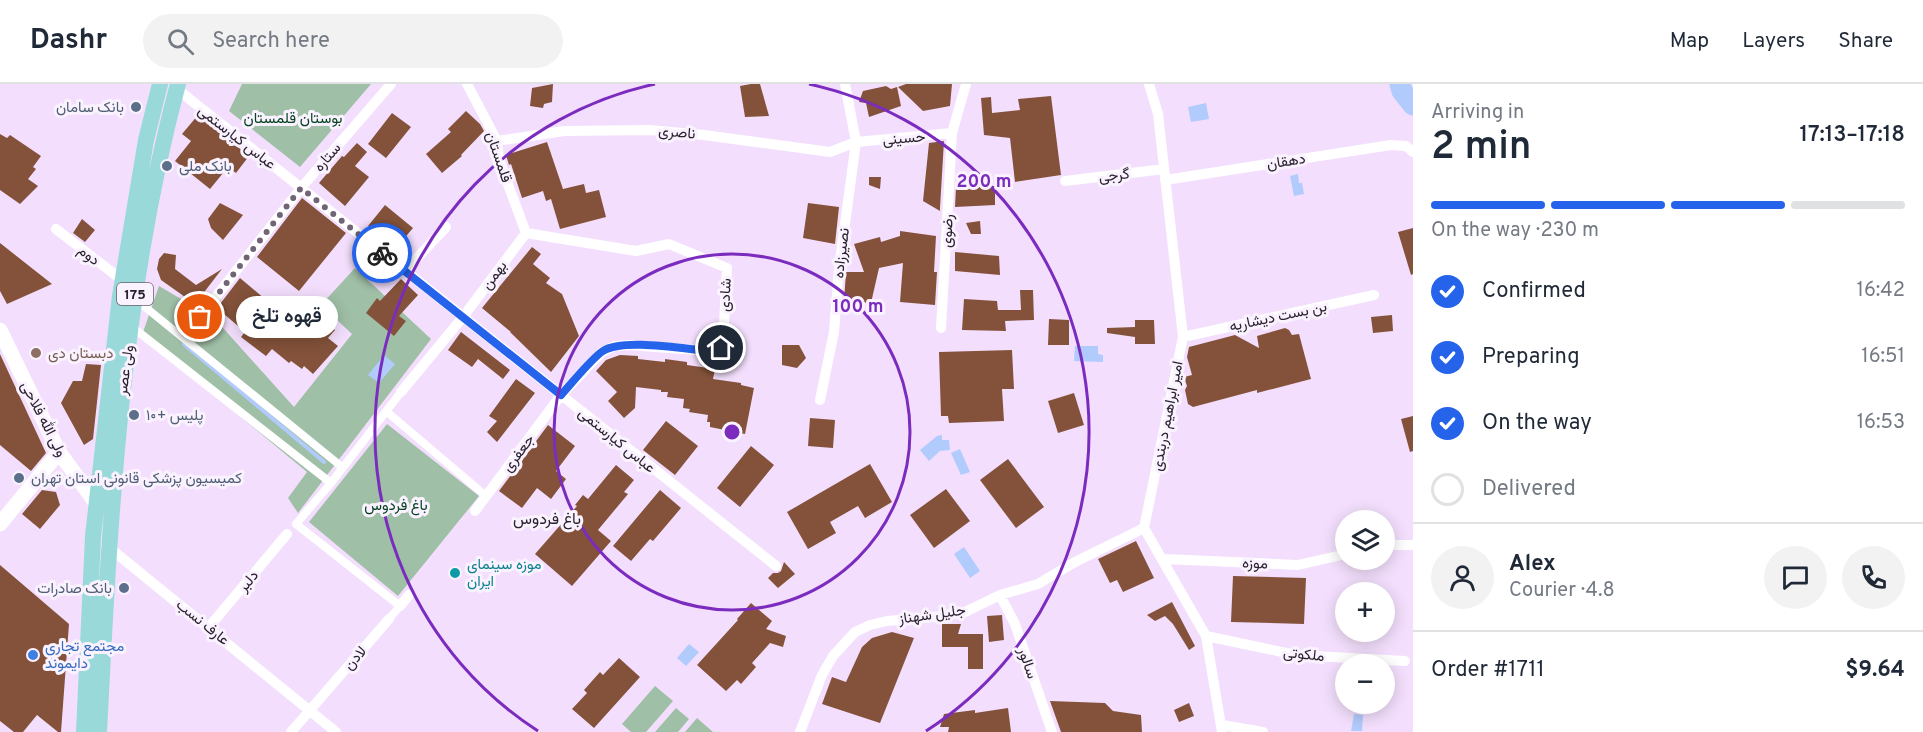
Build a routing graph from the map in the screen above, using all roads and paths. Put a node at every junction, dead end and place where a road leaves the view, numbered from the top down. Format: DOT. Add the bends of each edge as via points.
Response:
graph roads {
  1 [pos="160,84"];
  2 [pos="391,84"];
  3 [pos="467,84"];
  4 [pos="845,84"];
  5 [pos="966,84"];
  6 [pos="1149,84"];
  7 [pos="178,87"];
  8 [pos="952,133"];
  9 [pos="497,141"];
  10 [pos="856,142"];
  11 [pos="1410,149"];
  12 [pos="1164,175"];
  13 [pos="1065,181"];
  14 [pos="301,188"];
  15 [pos="446,227"];
  16 [pos="56,229"];
  17 [pos="526,233"];
  18 [pos="405,271"];
  19 [pos="122,280"];
  20 [pos="1374,295"];
  21 [pos="134,298"];
  22 [pos="200,317"];
  23 [pos="463,317"];
  24 [pos="131,326"];
  25 [pos="941,328"];
  26 [pos="0,330"];
  27 [pos="1183,337"];
  28 [pos="401,392"];
  29 [pos="561,395"];
  30 [pos="820,400"];
  31 [pos="386,411"];
  32 [pos="59,452"];
  33 [pos="342,468"];
  34 [pos="331,483"];
  35 [pos="486,496"];
  36 [pos="104,505"];
  37 [pos="475,511"];
  38 [pos="0,524"];
  39 [pos="296,524"];
  40 [pos="1144,528"];
  41 [pos="287,534"];
  42 [pos="93,536"];
  43 [pos="1395,545"];
  44 [pos="1413,545"];
  45 [pos="110,547"];
  46 [pos="1335,557"];
  47 [pos="1164,559"];
  48 [pos="776,566"];
  49 [pos="410,595"];
  50 [pos="1000,595"];
  51 [pos="400,606"];
  52 [pos="389,619"];
  53 [pos="209,627"];
  54 [pos="1206,636"];
  55 [pos="1405,661"];
  56 [pos="310,710"];
  57 [pos="1222,728"];
  58 [pos="84,732"];
  59 [pos="99,732"];
  60 [pos="291,732"];
  61 [pos="336,732"];
  62 [pos="800,732"];
  63 [pos="1052,732"];
  64 [pos="1263,732"];
  1 -- 19 [label="main road, ولی عصر / 175" via="146,140"];
  2 -- 14 [label="street, ستاره"];
  3 -- 9 [label="street, قلمستان"];
  4 -- 10 [label="street, نصیرزاده"];
  5 -- 8 [label="street, رضوى"];
  6 -- 12 [label="street, امیر ابراهیم دربندی" via="1158,114"];
  7 -- 14 [label="street, عباس کیارستمی"];
  7 -- 21 [label="main road, ولی عصر / 175" via="161,148"];
  8 -- 10 [label="street, حسینی"];
  8 -- 25 [label="street, رضوى"];
  9 -- 10 [label="street, ناصری" via="564,131 614,129 704,135 830,152"];
  9 -- 17 [label="street, قلمستان" via="499,160"];
  10 -- 30 [label="street, نصیرزاده" via="834,332"];
  11 -- 12 [label="street, دهقان" via="1391,145"];
  12 -- 13 [label="street, گرجی"];
  12 -- 27 [label="street, امیر ابراهیم دربندی"];
  14 -- 18 [label="street, عباس کیارستمی"];
  14 -- 22 [label="street, ستاره"];
  15 -- 18 [label="street"];
  16 -- 19 [label="street, دوم"];
  17 -- 23 [label="street, بهمن"];
  17 -- 29 [label="street, شادی" via="636,251 669,244 727,268 721,348 710,351 615,346 602,352"];
  18 -- 23 [label="street, عباس کیارستمی"];
  19 -- 36 [label="main road, ولی عصر / 175"];
  20 -- 27 [label="street, بن بست دیشاریه"];
  21 -- 24 [label="main road, ولی عصر / 175"];
  21 -- 33 [label="street"];
  23 -- 28 [label="street"];
  23 -- 29 [label="street, عباس کیارستمی"];
  24 -- 34 [label="street"];
  24 -- 36 [label="main road, ولی عصر / 175"];
  26 -- 32 [label="main road, ولی‌ الله فلاحی"];
  27 -- 40 [label="street, امیر ابراهیم دربندی"];
  28 -- 31 [label="street"];
  29 -- 35 [label="street, جعفری"];
  29 -- 48 [label="street, عباس کیارستمی"];
  31 -- 33 [label="street"];
  31 -- 35 [label="street"];
  32 -- 36 [label="main road, ولی‌ الله فلاحی"];
  32 -- 38 [label="main road"];
  33 -- 34 [label="street"];
  34 -- 39 [label="street"];
  35 -- 37 [label="street, جعفری"];
  36 -- 42 [label="main road, ولی عصر / 175"];
  36 -- 45 [label="main road, ولی عصر / 175"];
  39 -- 41 [label="street"];
  39 -- 51 [label="street"];
  40 -- 47 [label="street"];
  40 -- 50 [label="street, جلیل شهناز" via="1038,584"];
  41 -- 53 [label="street, دلبر"];
  42 -- 45 [label="street, عارف نسب"];
  42 -- 58 [label="main road, ولی عصر / 175"];
  43 -- 44 [label="street"];
  45 -- 53 [label="street, عارف نسب"];
  45 -- 59 [label="main road, ولی عصر / 175"];
  46 -- 47 [label="street, موزه" via="1298,565"];
  47 -- 54 [label="street"];
  49 -- 51 [label="street"];
  50 -- 62 [label="street, جلیل شهناز" via="965,612 887,621 855,632 822,675"];
  50 -- 63 [label="street, سالور" via="1015,624"];
  51 -- 52 [label="street, لادن"];
  52 -- 56 [label="street, لادن"];
  53 -- 56 [label="street, عارف نسب"];
  54 -- 55 [label="street, ملکوتی" via="1296,655"];
  54 -- 57 [label="street"];
  56 -- 60 [label="street, لادن"];
  56 -- 61 [label="street, عارف نسب"];
  57 -- 64 [label="street"];
}
